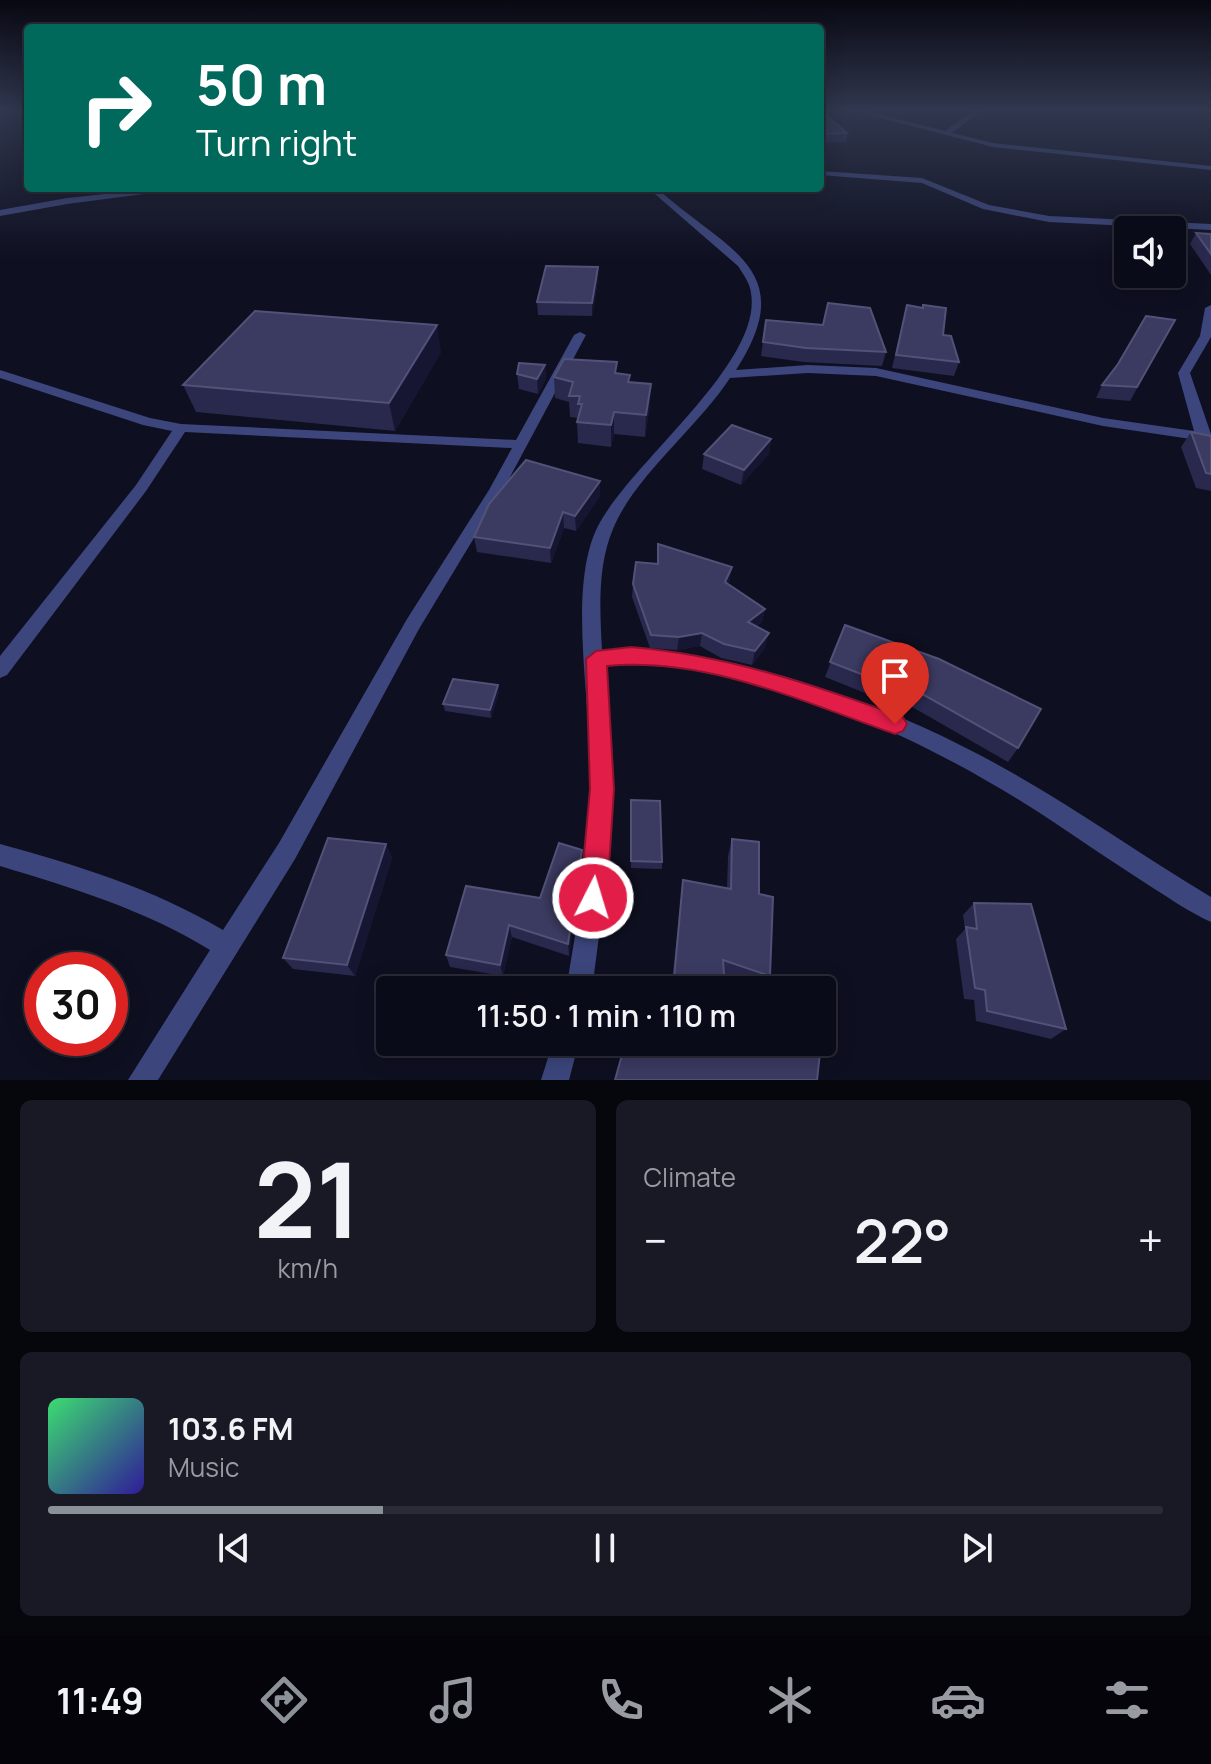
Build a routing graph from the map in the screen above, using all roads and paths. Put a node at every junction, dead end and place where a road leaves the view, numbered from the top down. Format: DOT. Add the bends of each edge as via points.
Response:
graph roads {
  1 [pos="1138,160"];
  2 [pos="1211,168"];
  3 [pos="824,173"];
  4 [pos="149,192"];
  5 [pos="657,192"];
  6 [pos="0,213"];
  7 [pos="1211,227"];
  8 [pos="1211,308"];
  9 [pos="580,335"];
  10 [pos="0,374"];
  11 [pos="725,375"];
  12 [pos="181,428"];
  13 [pos="1207,438"];
  14 [pos="519,444"];
  15 [pos="596,659"];
  16 [pos="0,670"];
  17 [pos="0,855"];
  18 [pos="1211,910"];
  19 [pos="228,947"];
  20 [pos="581,976"];
  21 [pos="562,1056"];
  22 [pos="142,1080"];
  23 [pos="555,1080"];
  1 -- 2 [label="street"];
  3 -- 7 [label="street" via="938,184 976,205 1048,220"];
  4 -- 6 [label="street"];
  5 -- 11 [label="street" via="744,268 757,292 752,329"];
  8 -- 13 [label="street" via="1206,336 1184,373"];
  9 -- 14 [label="street"];
  10 -- 12 [label="street"];
  11 -- 13 [label="street" via="808,369 876,372 1073,417"];
  11 -- 15 [label="street" via="627,491 604,529 593,571"];
  12 -- 14 [label="street"];
  12 -- 16 [label="street"];
  14 -- 19 [label="street"];
  15 -- 18 [label="street" via="681,660 745,673 895,724 957,753"];
  15 -- 20 [label="street" via="602,789"];
  17 -- 19 [label="street" via="129,897 196,926"];
  19 -- 22 [label="street"];
  21 -- 23 [label="street"];
}
